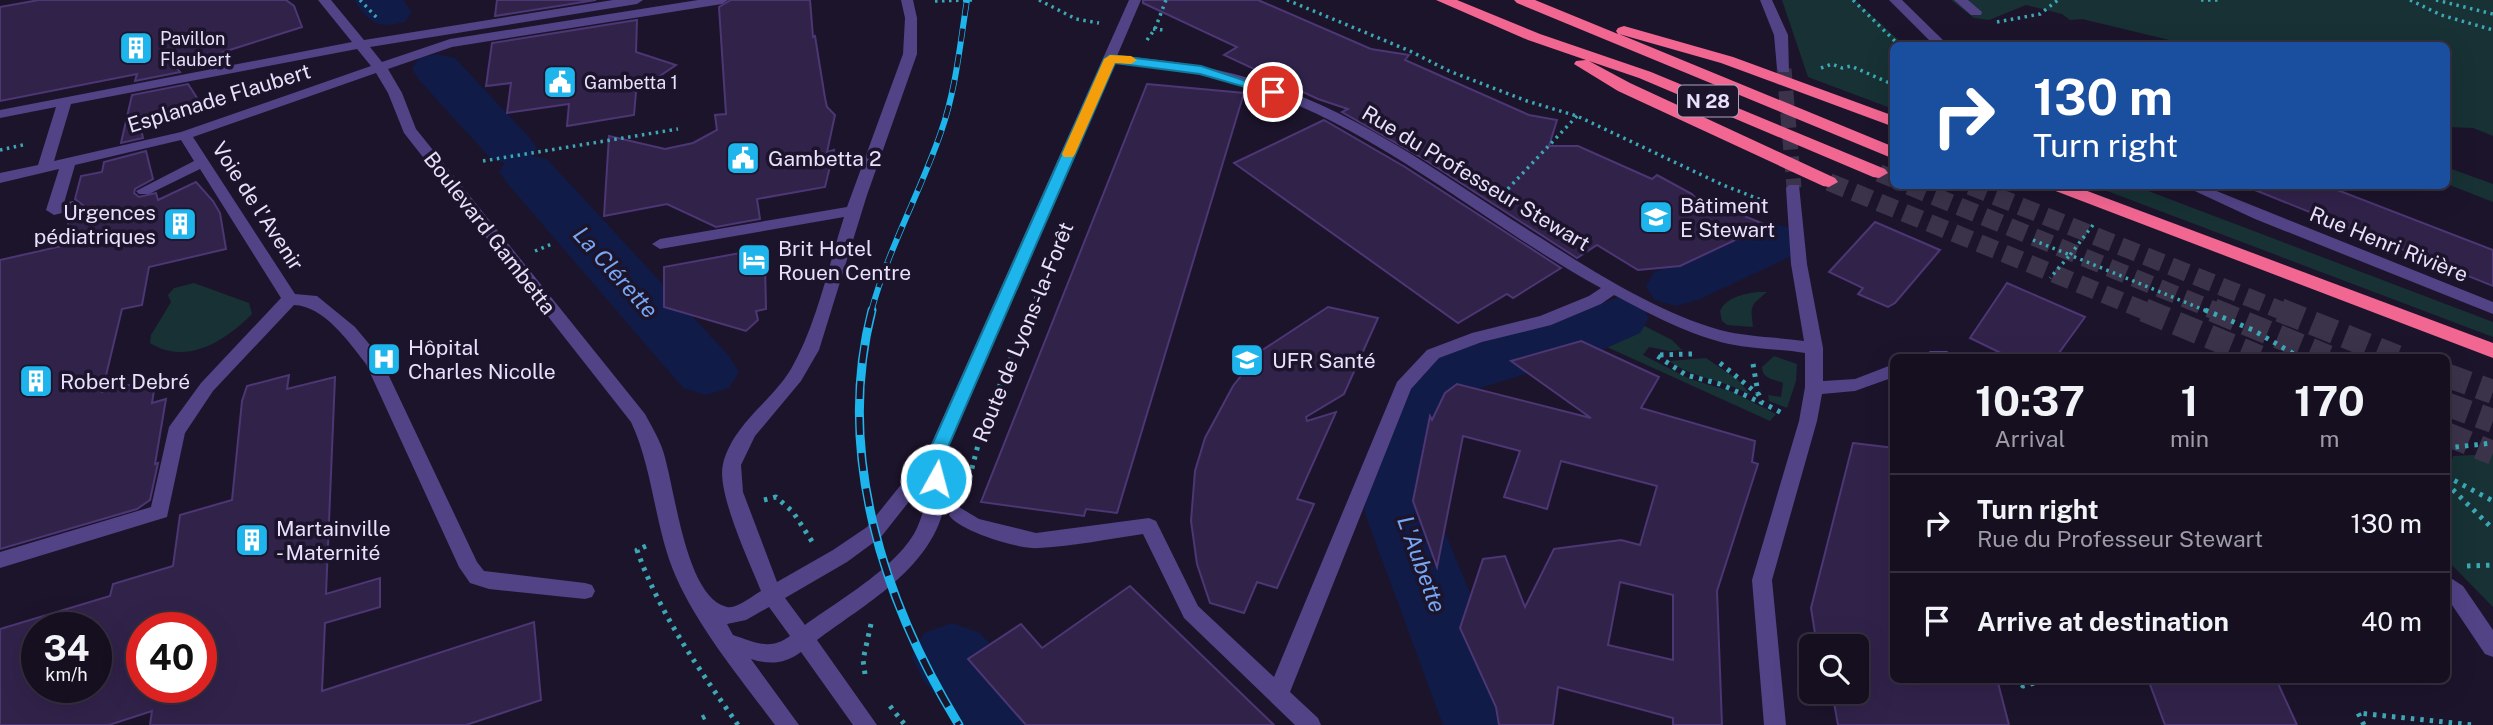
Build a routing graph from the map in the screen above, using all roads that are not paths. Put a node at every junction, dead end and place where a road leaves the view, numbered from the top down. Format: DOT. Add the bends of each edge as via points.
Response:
graph roads {
  1 [pos="324,0"];
  2 [pos="637,0"];
  3 [pos="722,0"];
  4 [pos="906,0"];
  5 [pos="1135,0"];
  6 [pos="1444,0"];
  7 [pos="1522,0"];
  8 [pos="1766,0"];
  9 [pos="1895,0"];
  10 [pos="1960,0"];
  11 [pos="677,3"];
  12 [pos="1976,12"];
  13 [pos="1561,17"];
  14 [pos="639,26"];
  15 [pos="451,36"];
  16 [pos="1534,37"];
  17 [pos="1939,42"];
  18 [pos="362,45"];
  19 [pos="1110,59"];
  20 [pos="1784,66"];
  21 [pos="380,68"];
  22 [pos="65,101"];
  23 [pos="0,114"];
  24 [pos="1890,120"];
  25 [pos="185,135"];
  26 [pos="1890,152"];
  27 [pos="199,157"];
  28 [pos="69,161"];
  29 [pos="45,166"];
  30 [pos="1879,173"];
  31 [pos="0,178"];
  32 [pos="1829,182"];
  33 [pos="1794,188"];
  34 [pos="2067,189"];
  35 [pos="2199,189"];
  36 [pos="144,191"];
  37 [pos="73,206"];
  38 [pos="854,211"];
  39 [pos="660,244"];
  40 [pos="1613,288"];
  41 [pos="290,299"];
  42 [pos="2493,308"];
  43 [pos="1814,348"];
  44 [pos="2493,351"];
  45 [pos="1890,372"];
  46 [pos="1814,387"];
  47 [pos="936,454"];
  48 [pos="958,515"];
  49 [pos="0,560"];
  50 [pos="2450,587"];
  51 [pos="585,591"];
  52 [pos="773,597"];
  53 [pos="701,601"];
  54 [pos="804,638"];
  55 [pos="726,642"];
  56 [pos="2493,648"];
  57 [pos="1278,695"];
  58 [pos="788,725"];
  59 [pos="866,725"];
  60 [pos="1310,725"];
  61 [pos="1775,725"];
  1 -- 18 [label="street, Boulevard Gambetta"];
  2 -- 15 [label="street"];
  3 -- 11 [label="street"];
  4 -- 38 [label="street" via="911,18 910,54"];
  5 -- 19 [label="street, Route de Lyons-la-Forêt"];
  6 -- 16 [label="highway, N 28"];
  7 -- 13 [label="highway, N 28"];
  8 -- 20 [label="street" via="1781,35"];
  9 -- 17 [label="street"];
  10 -- 12 [label="street"];
  11 -- 14 [label="street"];
  11 -- 15 [label="street"];
  13 -- 24 [label="highway" via="1674,43"];
  13 -- 26 [label="highway, N 28"];
  15 -- 18 [label="street"];
  15 -- 21 [label="street, Esplanade Flaubert"];
  16 -- 30 [label="highway, N 28" via="1646,75"];
  16 -- 32 [label="highway" via="1624,87"];
  18 -- 21 [label="street, Boulevard Gambetta"];
  18 -- 22 [label="street"];
  19 -- 40 [label="street, Rue du Professeur Stewart" via="1201,70 1315,108"];
  19 -- 47 [label="street, Route de Lyons-la-Forêt"];
  21 -- 25 [label="street, Esplanade Flaubert"];
  21 -- 53 [label="street, Boulevard Gambetta" via="409,130 639,419 653,449 673,538 686,576"];
  22 -- 23 [label="street"];
  22 -- 29 [label="street"];
  25 -- 27 [label="street, Voie de l'Avenir"];
  25 -- 28 [label="street, Esplanade Flaubert"];
  27 -- 36 [label="street"];
  27 -- 41 [label="street, Voie de l'Avenir"];
  28 -- 29 [label="street, Esplanade Flaubert"];
  28 -- 37 [label="street" via="54,210"];
  29 -- 31 [label="street, Esplanade Flaubert"];
  33 -- 43 [label="street" via="1799,264"];
  34 -- 44 [label="highway"];
  35 -- 42 [label="street, Rue Henri Rivière"];
  38 -- 39 [label="street"];
  38 -- 52 [label="street" via="810,350 795,377 748,432 732,465 733,492"];
  40 -- 43 [label="street, Rue du Professeur Stewart" via="1735,340"];
  40 -- 57 [label="street" via="1545,321 1478,337 1433,354 1402,386"];
  41 -- 49 [label="street, Voie de l'Avenir" via="207,387 176,432 160,512"];
  41 -- 51 [label="street" via="311,300 349,331 374,361 477,577"];
  43 -- 46 [label="street"];
  45 -- 46 [label="street" via="1845,389"];
  46 -- 61 [label="street" via="1762,580"];
  47 -- 52 [label="street, Route de Lyons-la-Forêt" via="874,532"];
  47 -- 54 [label="street, Route de Lyons-la-Forêt" via="935,504 914,550 885,578"];
  48 -- 57 [label="street" via="973,525 1036,541 1149,526 1191,612"];
  50 -- 56 [label="street"];
  52 -- 53 [label="street, Route de Lyons-la-Forêt" via="723,616"];
  52 -- 54 [label="street"];
  53 -- 55 [label="street, Boulevard Gambetta"];
  54 -- 55 [label="street, Route de Lyons-la-Forêt" via="786,652 767,655"];
  54 -- 59 [label="street"];
  55 -- 58 [label="street, Boulevard Gambetta"];
  57 -- 60 [label="street"];
}
